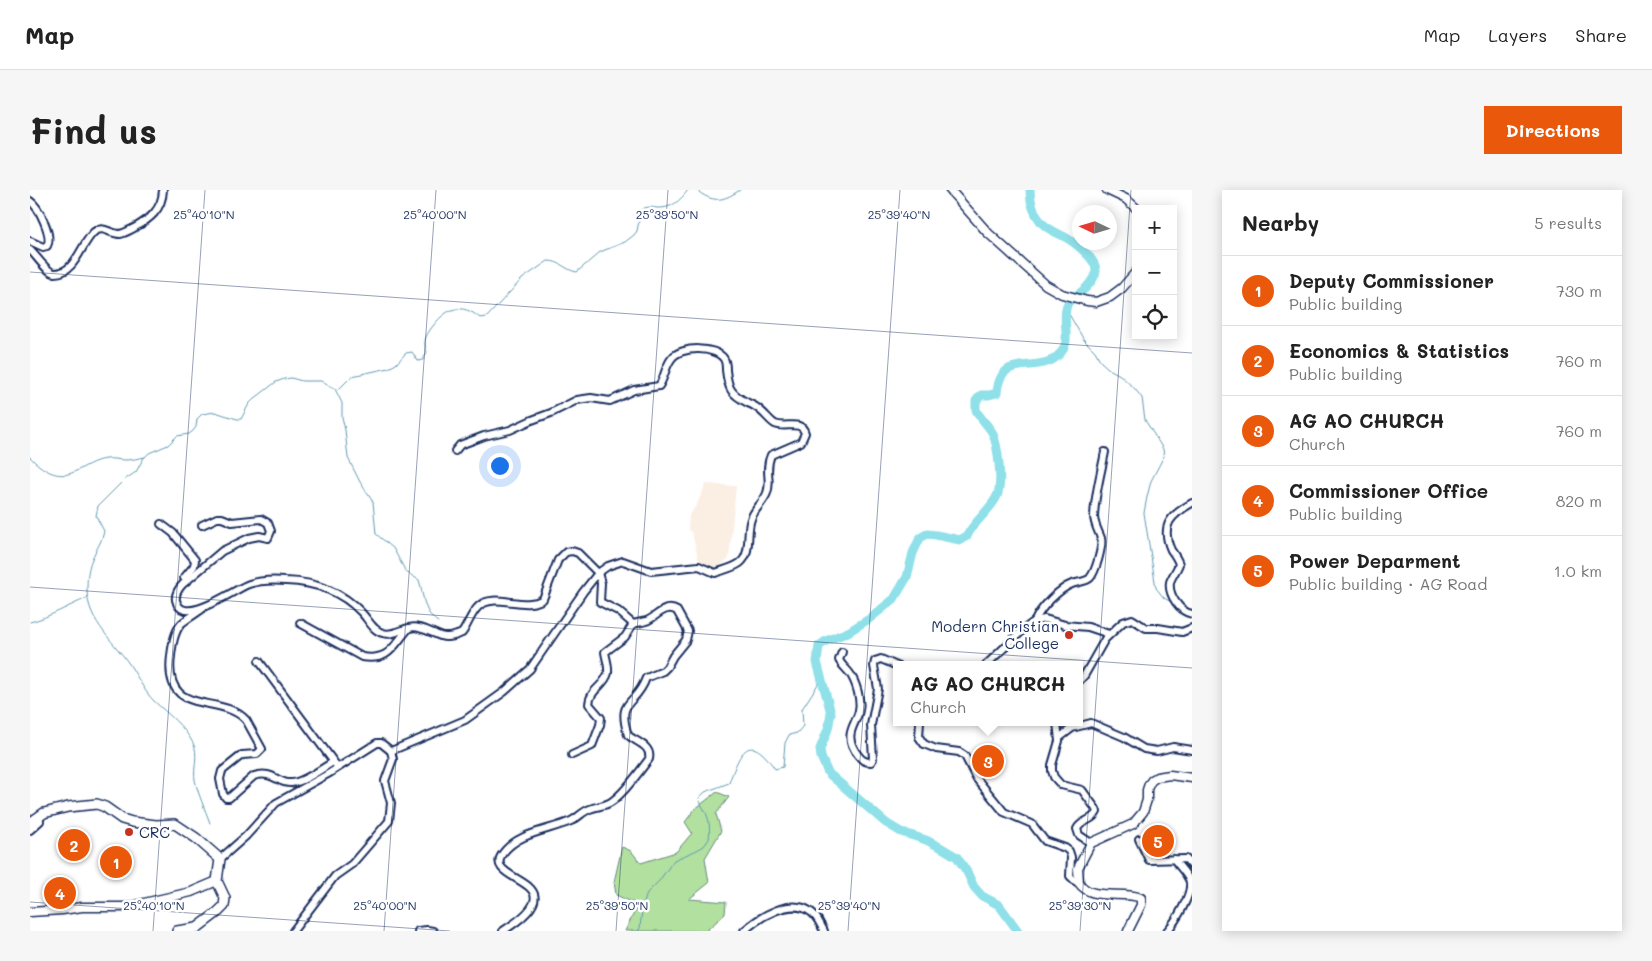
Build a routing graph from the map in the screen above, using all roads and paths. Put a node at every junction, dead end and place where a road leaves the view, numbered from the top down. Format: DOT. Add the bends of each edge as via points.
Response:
graph roads {
  1 [pos="163,190"];
  2 [pos="950,190"];
  3 [pos="1107,190"];
  4 [pos="30,201"];
  5 [pos="1132,205"];
  6 [pos="30,241"];
  7 [pos="30,250"];
  8 [pos="1132,276"];
  9 [pos="455,451"];
  10 [pos="1105,452"];
  11 [pos="1192,503"];
  12 [pos="161,524"];
  13 [pos="202,525"];
  14 [pos="598,573"];
  15 [pos="176,594"];
  16 [pos="202,609"];
  17 [pos="1192,614"];
  18 [pos="1035,621"];
  19 [pos="300,624"];
  20 [pos="633,624"];
  21 [pos="408,628"];
  22 [pos="1192,628"];
  23 [pos="1109,634"];
  24 [pos="842,652"];
  25 [pos="259,661"];
  26 [pos="990,661"];
  27 [pos="893,664"];
  28 [pos="1083,677"];
  29 [pos="1083,725"];
  30 [pos="920,726"];
  31 [pos="1058,726"];
  32 [pos="1080,726"];
  33 [pos="1059,738"];
  34 [pos="1192,750"];
  35 [pos="392,751"];
  36 [pos="572,755"];
  37 [pos="333,762"];
  38 [pos="338,768"];
  39 [pos="1192,778"];
  40 [pos="51,811"];
  41 [pos="30,823"];
  42 [pos="30,830"];
  43 [pos="1139,839"];
  44 [pos="1092,843"];
  45 [pos="220,859"];
  46 [pos="1174,859"];
  47 [pos="1192,866"];
  48 [pos="217,881"];
  49 [pos="1078,883"];
  50 [pos="30,912"];
  51 [pos="177,931"];
  52 [pos="293,931"];
  53 [pos="418,931"];
  54 [pos="433,931"];
  55 [pos="503,931"];
  56 [pos="744,931"];
  57 [pos="824,931"];
  58 [pos="1128,931"];
  59 [pos="1167,931"];
  1 -- 7 [label="street" via="151,218 123,233 95,231 74,261 61,272 49,272"];
  2 -- 8 [label="main road" via="988,233 1046,285 1062,294 1096,302 1110,297"];
  3 -- 5 [label="main road"];
  4 -- 6 [label="street" via="44,221 49,242 43,247"];
  9 -- 14 [label="street" via="460,445 510,430 577,400 610,401 634,390 659,386 671,358 681,350 715,352 724,359 729,387 734,394 759,409 774,424 804,429 805,436 801,442 771,455 767,467 767,493 750,521 746,556 741,562 715,573 698,566 651,572 623,561"];
  10 -- 18 [label="street" via="1094,518 1100,537 1100,555 1088,580 1065,588 1043,607"];
  11 -- 17 [label="street" via="1170,520 1166,530 1179,564 1170,589 1177,604"];
  12 -- 15 [label="street" via="173,533 194,560 194,566 178,586"];
  13 -- 15 [label="street" via="217,518 232,522 261,519 268,523 271,531 268,538 249,538 217,554"];
  14 -- 20 [label="street" via="600,602"];
  14 -- 21 [label="street" via="578,552 566,552 558,560 539,602 486,602 477,607 462,633 450,637 440,637 417,627"];
  14 -- 35 [label="street" via="530,669 504,692 465,720"];
  15 -- 16 [label="street" via="180,608"];
  16 -- 21 [label="street" via="256,582 306,582 323,586 347,600 380,633 389,634"];
  16 -- 37 [label="street" via="182,624 176,634 171,650 171,678 189,700 242,716 262,749 257,754 242,755 222,771 220,779 226,798 259,774 286,783 296,782"];
  18 -- 23 [label="street" via="1045,619"];
  18 -- 26 [label="street"];
  19 -- 21 [label="street" via="362,657 373,659 387,654"];
  20 -- 36 [label="street" via="625,637 605,652 607,676 590,697 591,706 601,718 594,744"];
  20 -- 55 [label="street" via="672,608 688,631 686,640 667,667 646,678 640,691 625,706 628,735 646,747 650,755 625,790 611,802 587,810 570,822 528,835 504,851 500,866 532,889 535,895 534,904 525,916"];
  22 -- 23 [label="street" via="1182,632 1146,628 1132,619"];
  23 -- 28 [label="street"];
  24 -- 27 [label="street" via="839,660 852,676 860,705 850,741 862,761 873,759 871,725 878,689 875,661 881,659"];
  25 -- 37 [label="street"];
  29 -- 34 [label="street" via="1091,723 1148,750 1173,747"];
  30 -- 49 [label="street" via="919,737 924,744 965,756 976,778 1004,812 1032,824 1045,840 1069,851 1070,876"];
  31 -- 33 [label="street"];
  32 -- 33 [label="street"];
  33 -- 44 [label="street" via="1052,772 1061,785 1082,790 1096,809 1094,818 1080,824 1077,829 1079,835"];
  35 -- 38 [label="street" via="377,743"];
  35 -- 52 [label="street" via="393,759 385,781 391,803 389,821 352,864 334,876"];
  37 -- 38 [label="street"];
  38 -- 45 [label="street" via="276,803"];
  39 -- 44 [label="main road" via="1170,775 1152,780 1143,812 1133,824"];
  40 -- 41 [label="highway"];
  40 -- 42 [label="street"];
  40 -- 45 [label="highway" via="97,804 132,822 175,824"];
  43 -- 46 [label="street" via="1149,860"];
  44 -- 49 [label="main road" via="1078,868"];
  45 -- 48 [label="highway"];
  46 -- 47 [label="street" via="1186,859"];
  46 -- 59 [label="street" via="1191,884 1180,913"];
  48 -- 50 [label="main road" via="192,892 126,907"];
  48 -- 51 [label="highway" via="225,898 224,906 197,928"];
  49 -- 58 [label="main road" via="1098,893 1141,898 1142,905"];
  53 -- 54 [label="street"];
  56 -- 57 [label="street" via="774,912 800,906 815,915"];
}
